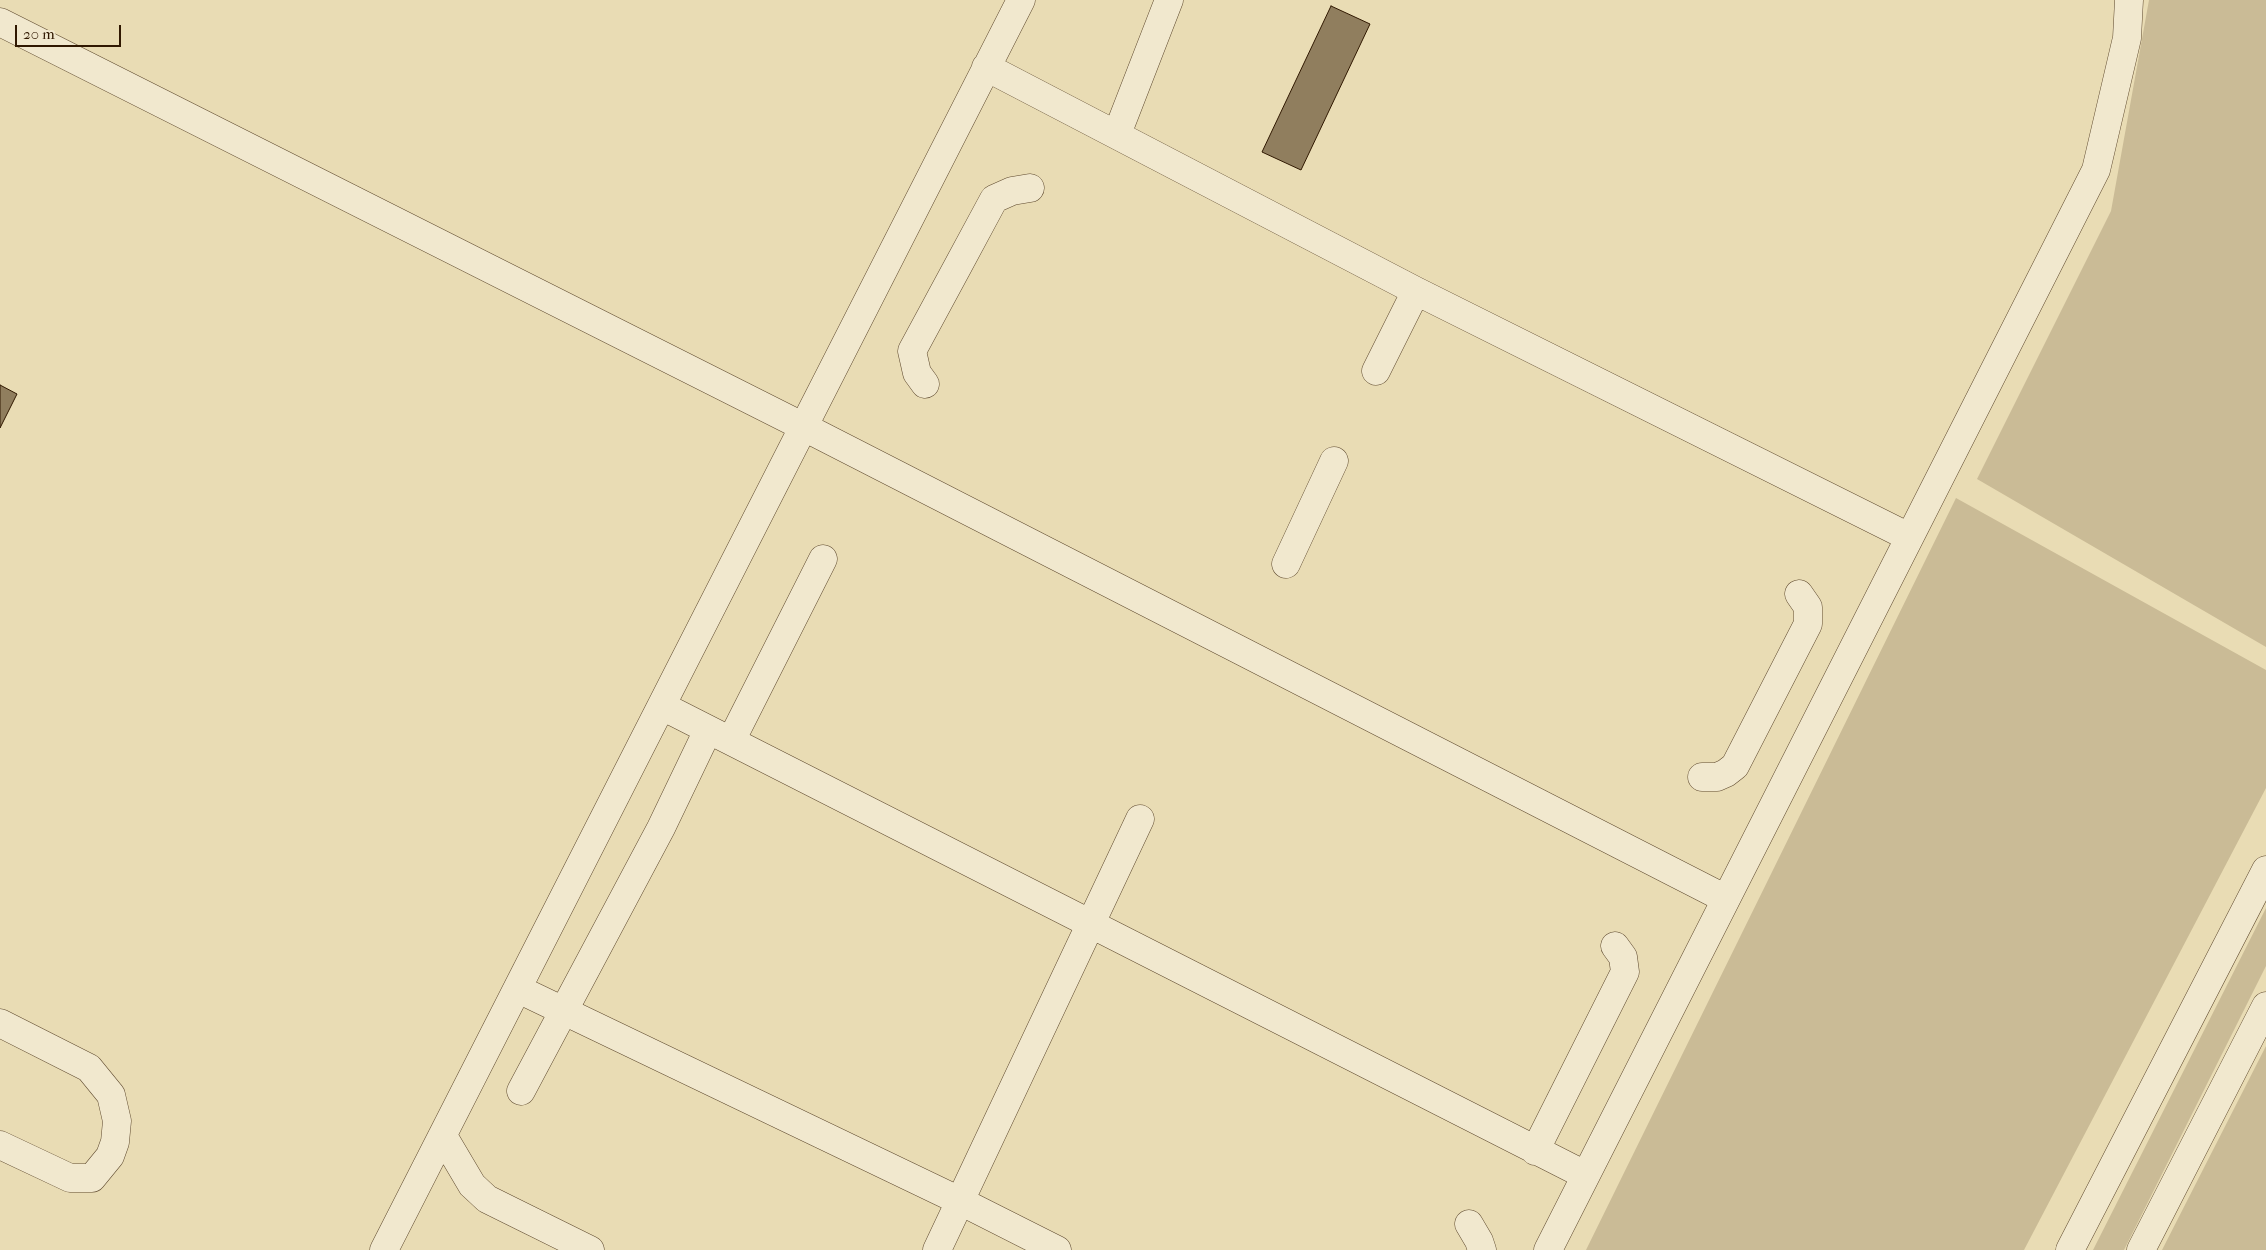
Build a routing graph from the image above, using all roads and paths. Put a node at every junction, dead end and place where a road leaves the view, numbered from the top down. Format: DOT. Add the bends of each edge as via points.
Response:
graph roads {
  1 [pos="1021,0"];
  2 [pos="1169,0"];
  3 [pos="2128,0"];
  4 [pos="0,22"];
  5 [pos="986,67"];
  6 [pos="1116,134"];
  7 [pos="1030,188"];
  8 [pos="1416,292"];
  9 [pos="1376,371"];
  10 [pos="925,384"];
  11 [pos="804,427"];
  12 [pos="1334,461"];
  13 [pos="1909,537"];
  14 [pos="823,559"];
  15 [pos="1286,564"];
  16 [pos="1799,594"];
  17 [pos="662,706"];
  18 [pos="720,736"];
  19 [pos="1702,778"];
  20 [pos="1140,819"];
  21 [pos="2266,870"];
  22 [pos="1726,899"];
  23 [pos="1090,924"];
  24 [pos="1615,946"];
  25 [pos="518,989"];
  26 [pos="2266,1006"];
  27 [pos="565,1011"];
  28 [pos="0,1023"];
  29 [pos="521,1091"];
  30 [pos="443,1136"];
  31 [pos="0,1145"];
  32 [pos="1535,1151"];
  33 [pos="1585,1175"];
  34 [pos="960,1201"];
  35 [pos="1469,1224"];
  36 [pos="384,1250"];
  37 [pos="590,1250"];
  38 [pos="937,1250"];
  39 [pos="1058,1250"];
  40 [pos="1482,1250"];
  41 [pos="1548,1250"];
  42 [pos="2070,1250"];
  43 [pos="2141,1250"];
  1 -- 5 [label="lane"];
  2 -- 6 [label="lane"];
  3 -- 13 [label="lane" via="2127,38 2096,170"];
  4 -- 11 [label="lane"];
  5 -- 6 [label="lane"];
  5 -- 11 [label="lane"];
  6 -- 8 [label="lane"];
  7 -- 10 [label="lane" via="994,199 912,351 917,373"];
  8 -- 9 [label="lane"];
  8 -- 13 [label="lane"];
  11 -- 17 [label="lane"];
  11 -- 22 [label="lane"];
  12 -- 15 [label="lane"];
  13 -- 22 [label="lane"];
  14 -- 18 [label="lane"];
  16 -- 19 [label="lane" via="1808,607 1808,624 1735,766 1717,777"];
  17 -- 18 [label="lane"];
  17 -- 25 [label="lane"];
  18 -- 23 [label="lane"];
  18 -- 27 [label="lane" via="661,828"];
  20 -- 23 [label="lane"];
  21 -- 42 [label="lane"];
  22 -- 33 [label="lane"];
  23 -- 32 [label="lane"];
  23 -- 34 [label="lane"];
  24 -- 32 [label="lane" via="1624,957 1625,972"];
  25 -- 27 [label="lane"];
  25 -- 30 [label="lane"];
  26 -- 43 [label="lane"];
  27 -- 29 [label="lane"];
  27 -- 34 [label="lane"];
  28 -- 31 [label="lane" via="89,1068 111,1094 117,1120 110,1156 92,1178 70,1178"];
  30 -- 36 [label="lane"];
  30 -- 37 [label="lane" via="472,1185 487,1199"];
  32 -- 33 [label="lane"];
  33 -- 41 [label="lane"];
  34 -- 38 [label="lane"];
  34 -- 39 [label="lane"];
  35 -- 40 [label="lane"];
}
